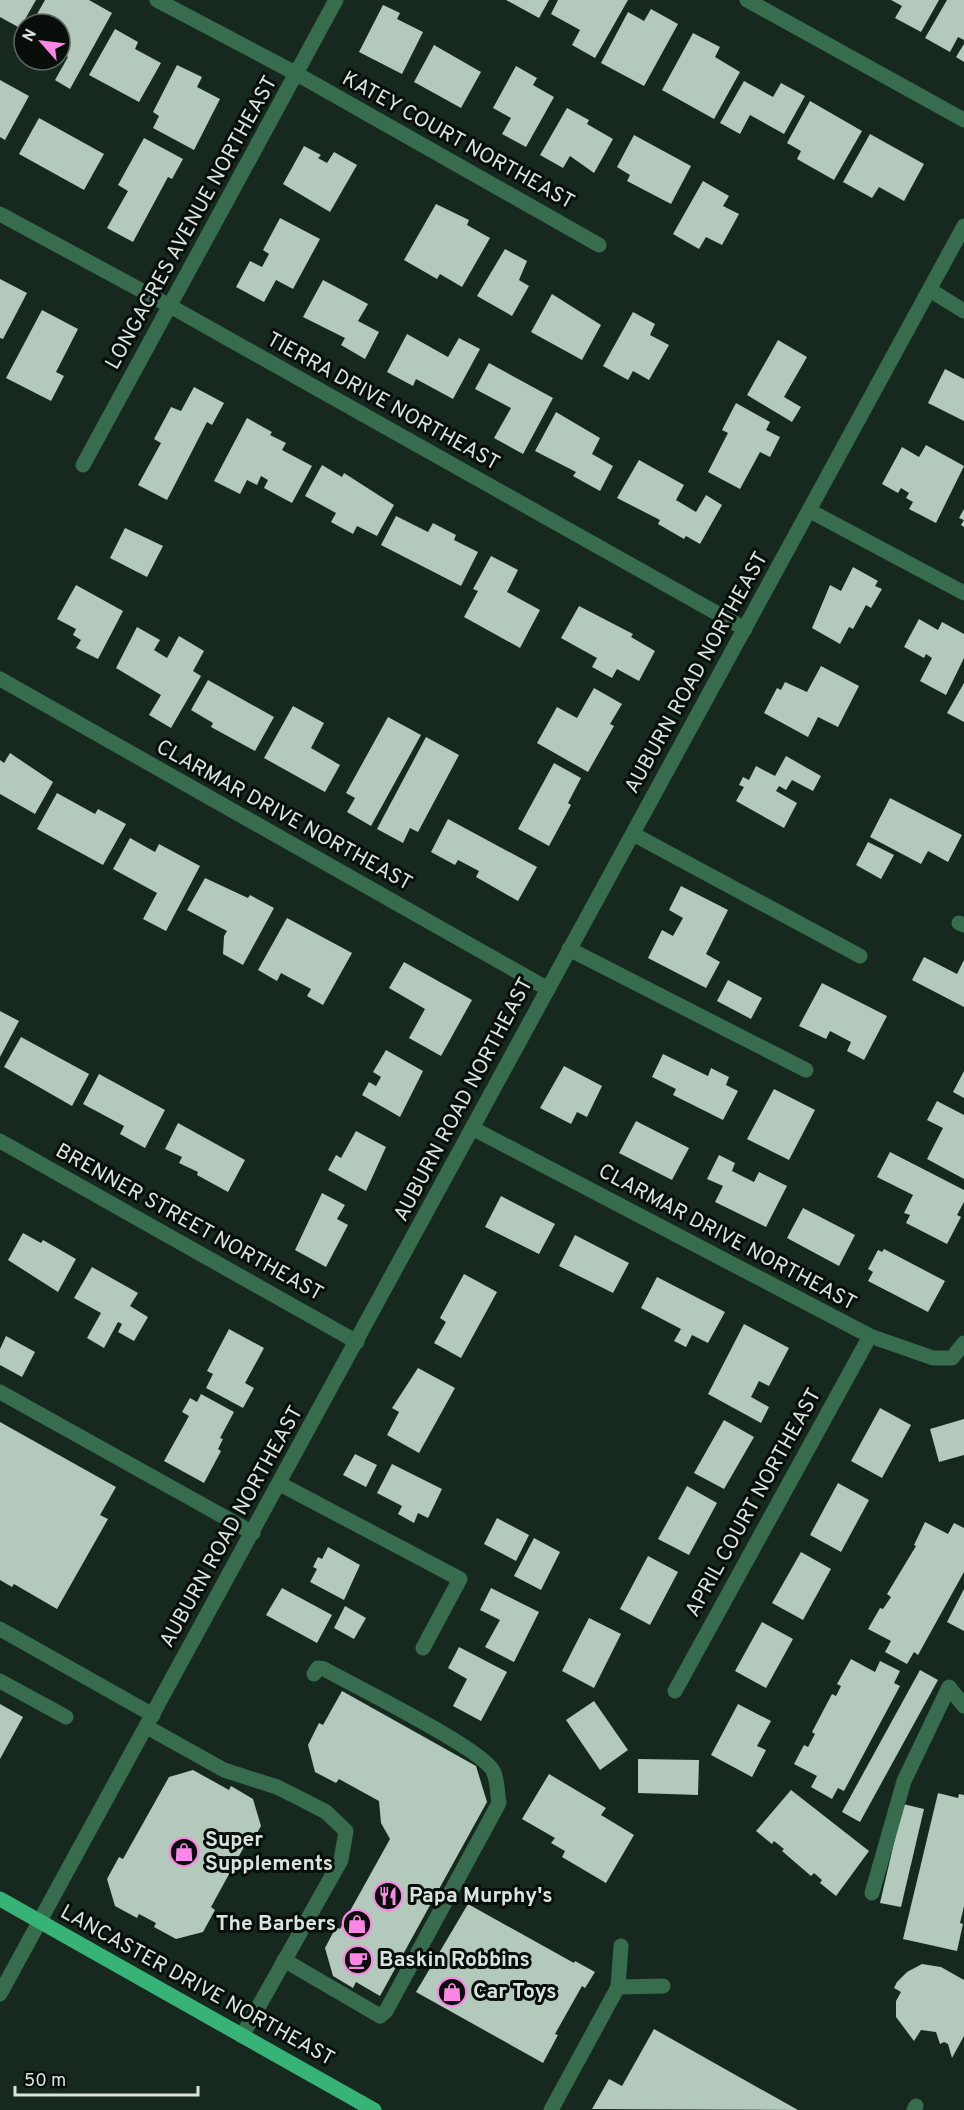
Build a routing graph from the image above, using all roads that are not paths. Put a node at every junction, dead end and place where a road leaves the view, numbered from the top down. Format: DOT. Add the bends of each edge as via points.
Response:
graph roads {
  1 [pos="158,0"];
  2 [pos="336,0"];
  3 [pos="747,0"];
  4 [pos="297,75"];
  5 [pos="964,120"];
  6 [pos="0,214"];
  7 [pos="964,226"];
  8 [pos="599,245"];
  9 [pos="930,290"];
  10 [pos="170,306"];
  11 [pos="964,311"];
  12 [pos="83,465"];
  13 [pos="810,511"];
  14 [pos="964,593"];
  15 [pos="745,629"];
  16 [pos="0,679"];
  17 [pos="633,834"];
  18 [pos="569,949"];
  19 [pos="860,956"];
  20 [pos="548,989"];
  21 [pos="806,1070"];
  22 [pos="472,1128"];
  23 [pos="0,1141"];
  24 [pos="870,1336"];
  25 [pos="357,1342"];
  26 [pos="964,1343"];
  27 [pos="0,1392"];
  28 [pos="280,1484"];
  29 [pos="253,1533"];
  30 [pos="0,1629"];
  31 [pos="423,1648"];
  32 [pos="314,1674"];
  33 [pos="0,1681"];
  34 [pos="675,1691"];
  35 [pos="964,1706"];
  36 [pos="66,1717"];
  37 [pos="150,1721"];
  38 [pos="872,1893"];
  39 [pos="0,1899"];
  40 [pos="40,1921"];
  41 [pos="621,1946"];
  42 [pos="284,1960"];
  43 [pos="663,1986"];
  44 [pos="618,1987"];
  45 [pos="0,1994"];
  46 [pos="242,2036"];
  47 [pos="374,2110"];
  48 [pos="550,2110"];
  1 -- 4 [label="street, KATEY COURT NORTHEAST"];
  2 -- 4 [label="street, LONGACRES AVENUE NORTHEAST"];
  3 -- 5 [label="street"];
  4 -- 8 [label="street, KATEY COURT NORTHEAST"];
  4 -- 10 [label="street, LONGACRES AVENUE NORTHEAST"];
  6 -- 10 [label="street, TIERRA DRIVE NORTHEAST"];
  7 -- 9 [label="street, AUBURN ROAD NORTHEAST"];
  9 -- 11 [label="street"];
  9 -- 13 [label="street, AUBURN ROAD NORTHEAST"];
  10 -- 12 [label="street, LONGACRES AVENUE NORTHEAST"];
  10 -- 15 [label="street, TIERRA DRIVE NORTHEAST"];
  13 -- 14 [label="street"];
  13 -- 15 [label="street, AUBURN ROAD NORTHEAST"];
  15 -- 17 [label="street, AUBURN ROAD NORTHEAST"];
  16 -- 20 [label="street, CLARMAR DRIVE NORTHEAST"];
  17 -- 18 [label="street, AUBURN ROAD NORTHEAST"];
  17 -- 19 [label="street"];
  18 -- 20 [label="street, AUBURN ROAD NORTHEAST"];
  18 -- 21 [label="street"];
  20 -- 22 [label="street, AUBURN ROAD NORTHEAST"];
  22 -- 24 [label="street, CLARMAR DRIVE NORTHEAST"];
  22 -- 25 [label="street, AUBURN ROAD NORTHEAST"];
  23 -- 25 [label="street, BRENNER STREET NORTHEAST"];
  24 -- 26 [label="street, CLARMAR DRIVE NORTHEAST" via="933,1358 952,1358"];
  24 -- 34 [label="street, APRIL COURT NORTHEAST"];
  25 -- 28 [label="street, AUBURN ROAD NORTHEAST"];
  27 -- 29 [label="street"];
  28 -- 29 [label="street, AUBURN ROAD NORTHEAST"];
  28 -- 31 [label="street" via="460,1579"];
  29 -- 37 [label="street, AUBURN ROAD NORTHEAST"];
  30 -- 37 [label="street"];
  32 -- 42 [label="street" via="318,1668 324,1669 485,1760 494,1772 499,1803 387,2011 380,2016"];
  33 -- 36 [label="street"];
  35 -- 38 [label="street" via="949,1687 904,1781"];
  37 -- 40 [label="street, AUBURN ROAD NORTHEAST"];
  37 -- 42 [label="street" via="224,1770 278,1787 326,1812 346,1831 341,1860"];
  39 -- 40 [label="main road, LANCASTER DRIVE NORTHEAST"];
  40 -- 45 [label="street, AUBURN ROAD NORTHEAST"];
  40 -- 46 [label="main road, LANCASTER DRIVE NORTHEAST"];
  41 -- 44 [label="street"];
  42 -- 46 [label="street"];
  43 -- 44 [label="street"];
  44 -- 48 [label="street"];
  46 -- 47 [label="main road, LANCASTER DRIVE NORTHEAST"];
}
